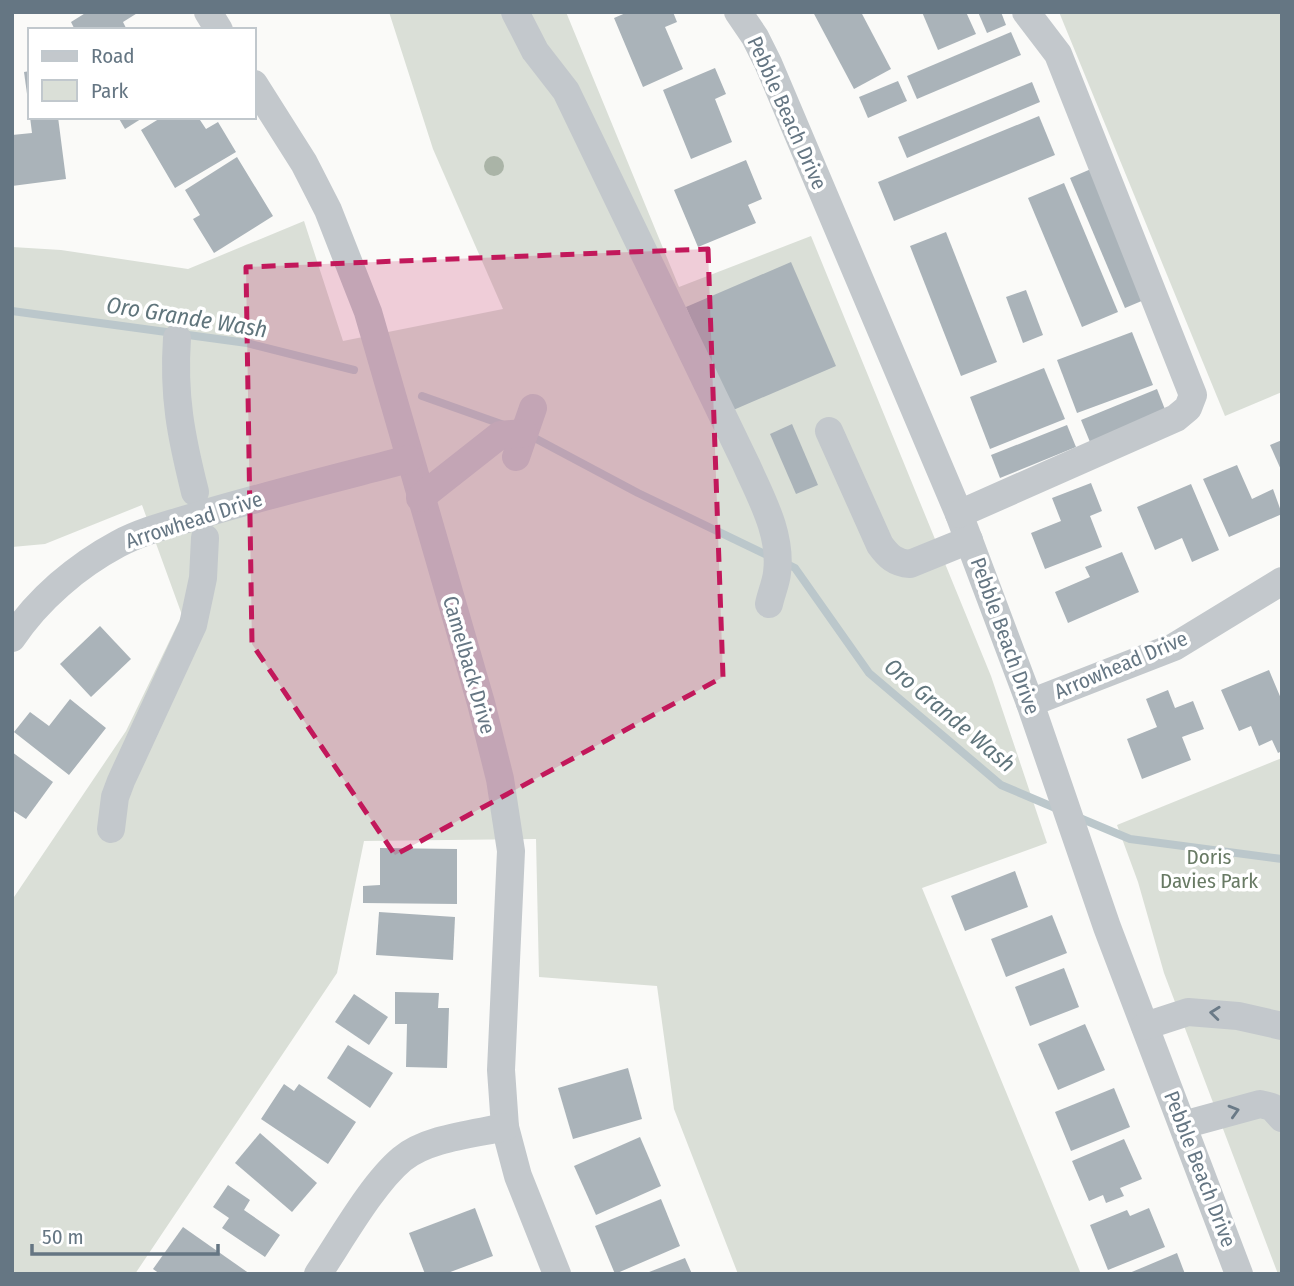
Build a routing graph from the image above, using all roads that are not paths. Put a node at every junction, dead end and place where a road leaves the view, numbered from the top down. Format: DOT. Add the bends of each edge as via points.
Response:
graph roads {
  1 [pos="208,12"];
  2 [pos="515,12"];
  3 [pos="738,12"];
  4 [pos="1026,12"];
  5 [pos="218,28"];
  6 [pos="256,87"];
  7 [pos="177,338"];
  8 [pos="829,431"];
  9 [pos="524,432"];
  10 [pos="409,459"];
  11 [pos="195,492"];
  12 [pos="420,499"];
  13 [pos="964,527"];
  14 [pos="205,538"];
  15 [pos="1282,581"];
  16 [pos="769,604"];
  17 [pos="12,638"];
  18 [pos="1030,703"];
  19 [pos="111,829"];
  20 [pos="1145,1026"];
  21 [pos="1282,1026"];
  22 [pos="1282,1118"];
  23 [pos="1183,1125"];
  24 [pos="505,1127"];
  25 [pos="318,1274"];
  26 [pos="557,1274"];
  27 [pos="1239,1274"];
  1 -- 5 [label="street"];
  2 -- 16 [label="street" via="535,51 566,91 747,464 776,541 777,572"];
  3 -- 13 [label="street, Pebble Beach Drive" via="768,63"];
  4 -- 13 [label="street" via="1058,54 1193,395 1188,408 1176,418"];
  6 -- 10 [label="street, Camelback Drive" via="328,210 368,312"];
  7 -- 11 [label="street" via="174,377 178,415"];
  8 -- 13 [label="street" via="889,557 910,564"];
  9 -- 12 [label="street" via="500,435"];
  10 -- 12 [label="street, Camelback Drive"];
  10 -- 17 [label="street, Arrowhead Drive" via="233,505 120,543 51,592"];
  12 -- 24 [label="street, Camelback Drive" via="481,704 500,779 511,851 501,1070"];
  13 -- 18 [label="street, Pebble Beach Drive"];
  14 -- 19 [label="street" via="193,625 121,781"];
  15 -- 18 [label="street, Arrowhead Drive" via="1174,647"];
  18 -- 20 [label="street, Pebble Beach Drive"];
  21 -- 20 [label="street, one-way" via="1188,1012"];
  20 -- 23 [label="street, Pebble Beach Drive"];
  23 -- 22 [label="street, one-way" via="1260,1104 1272,1107"];
  23 -- 27 [label="street, Pebble Beach Drive"];
  24 -- 25 [label="street" via="436,1142 402,1158 371,1194"];
  24 -- 26 [label="street, Camelback Drive" via="518,1176"];
}
